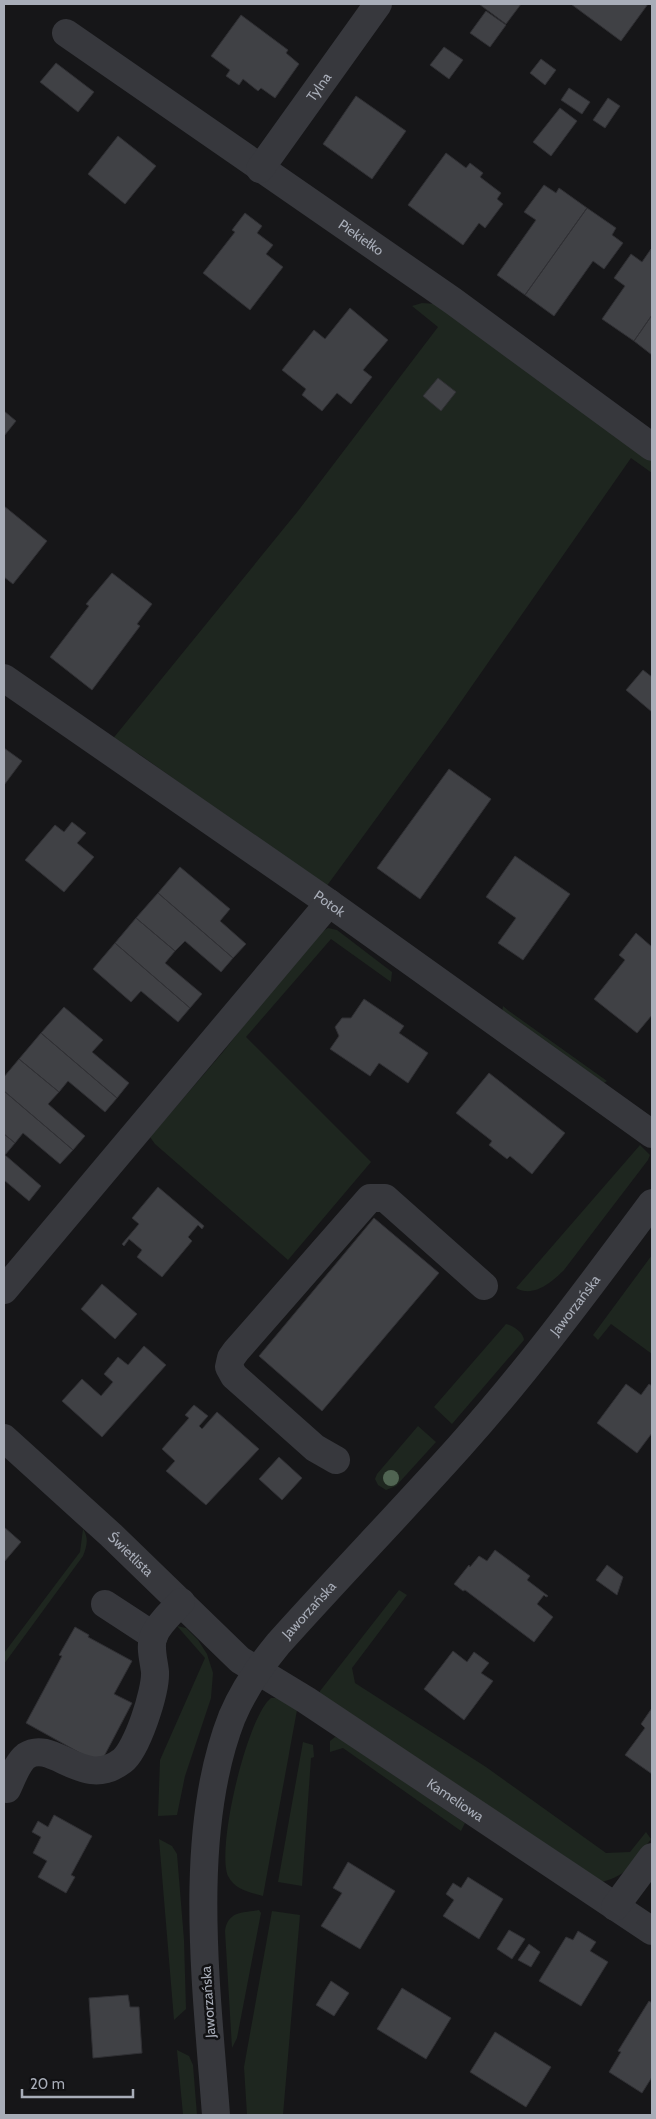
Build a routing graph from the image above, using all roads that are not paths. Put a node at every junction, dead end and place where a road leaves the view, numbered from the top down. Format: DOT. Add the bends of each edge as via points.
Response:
graph roads {
  1 [pos="378,4"];
  2 [pos="66,33"];
  3 [pos="260,169"];
  4 [pos="652,447"];
  5 [pos="4,678"];
  6 [pos="329,903"];
  7 [pos="652,1134"];
  8 [pos="652,1203"];
  9 [pos="484,1286"];
  10 [pos="4,1290"];
  11 [pos="4,1438"];
  12 [pos="336,1460"];
  13 [pos="181,1602"];
  14 [pos="105,1604"];
  15 [pos="154,1636"];
  16 [pos="257,1671"];
  17 [pos="7,1789"];
  18 [pos="652,1857"];
  19 [pos="615,1907"];
  20 [pos="652,1931"];
  21 [pos="216,2115"];
  1 -- 3 [label="street, Tylna"];
  2 -- 3 [label="street, Piekiełko"];
  3 -- 4 [label="street, Piekiełko" via="453,301"];
  5 -- 6 [label="street, Potok"];
  6 -- 7 [label="street, Potok"];
  6 -- 10 [label="street"];
  8 -- 16 [label="street, Jaworzańska" via="555,1334 502,1397"];
  9 -- 12 [label="street" via="385,1198 370,1198 236,1351 229,1367 234,1376 315,1448"];
  11 -- 13 [label="street, Świetlista"];
  13 -- 15 [label="street"];
  13 -- 16 [label="street, Świetlista" via="240,1660"];
  14 -- 15 [label="street"];
  15 -- 17 [label="street" via="153,1692 125,1759 98,1772 39,1752 21,1762"];
  16 -- 19 [label="street, Kameliowa" via="306,1700"];
  16 -- 21 [label="street, Jaworzańska" via="224,1742 206,1835 204,1918"];
  18 -- 19 [label="street"];
  19 -- 20 [label="street, Kameliowa"];
}
